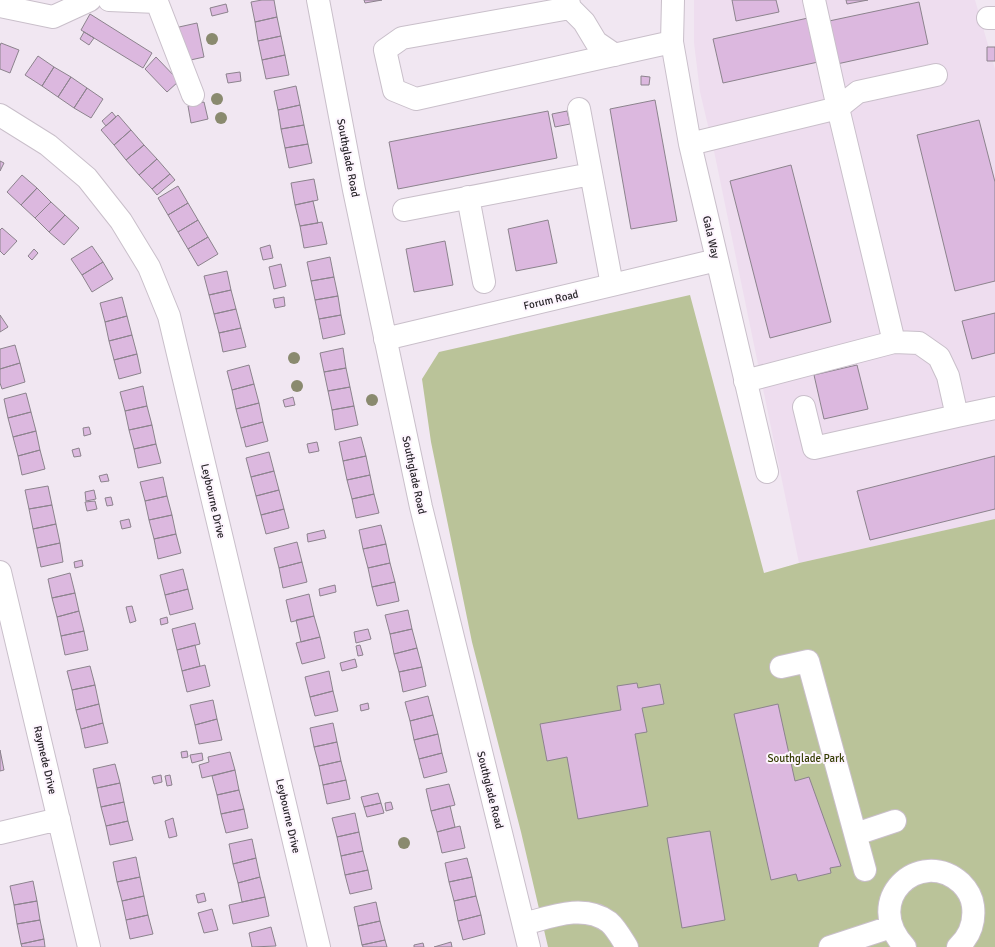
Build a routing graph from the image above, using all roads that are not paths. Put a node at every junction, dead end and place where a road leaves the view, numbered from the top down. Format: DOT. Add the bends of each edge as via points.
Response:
graph roads {
  1 [pos="90,0"];
  2 [pos="109,0"];
  3 [pos="318,0"];
  4 [pos="673,0"];
  5 [pos="814,0"];
  6 [pos="0,6"];
  7 [pos="577,8"];
  8 [pos="672,42"];
  9 [pos="614,55"];
  10 [pos="936,75"];
  11 [pos="192,95"];
  12 [pos="838,108"];
  13 [pos="579,109"];
  14 [pos="0,115"];
  15 [pos="690,144"];
  16 [pos="591,174"];
  17 [pos="468,197"];
  18 [pos="404,210"];
  19 [pos="717,260"];
  20 [pos="484,282"];
  21 [pos="612,285"];
  22 [pos="385,339"];
  23 [pos="894,342"];
  24 [pos="745,381"];
  25 [pos="804,407"];
  26 [pos="995,408"];
  27 [pos="957,416"];
  28 [pos="767,472"];
  29 [pos="0,572"];
  30 [pos="781,667"];
  31 [pos="59,819"];
  32 [pos="895,821"];
  33 [pos="0,833"];
  34 [pos="856,834"];
  35 [pos="865,870"];
  36 [pos="524,924"];
  37 [pos="891,927"];
  38 [pos="89,947"];
  39 [pos="319,947"];
  40 [pos="529,947"];
  41 [pos="627,947"];
  42 [pos="830,947"];
  43 [pos="905,947"];
  44 [pos="958,947"];
  1 -- 6 [label="street" via="52,17"];
  2 -- 11 [label="street" via="157,2"];
  3 -- 22 [label="street, Southglade Road"];
  4 -- 8 [label="street, Gala Way"];
  5 -- 12 [label="street"];
  7 -- 9 [label="street" via="596,42"];
  7 -- 9 [label="street" via="402,38 385,50 394,90 416,99"];
  8 -- 9 [label="street"];
  8 -- 15 [label="street, Gala Way"];
  10 -- 12 [label="street" via="858,92"];
  12 -- 15 [label="street"];
  12 -- 23 [label="street"];
  13 -- 16 [label="street"];
  14 -- 39 [label="street, Leybourne Drive" via="48,145 87,178 121,221 150,266 169,316"];
  15 -- 19 [label="street, Gala Way"];
  16 -- 17 [label="street"];
  16 -- 21 [label="street"];
  17 -- 18 [label="street"];
  17 -- 20 [label="street"];
  19 -- 21 [label="street, Forum Road"];
  19 -- 24 [label="street, Gala Way"];
  21 -- 22 [label="street, Forum Road"];
  22 -- 36 [label="street, Southglade Road" via="421,507"];
  23 -- 24 [label="street"];
  23 -- 27 [label="street" via="919,343 939,357 948,376"];
  24 -- 28 [label="street, Gala Way"];
  25 -- 27 [label="street" via="814,448"];
  26 -- 27 [label="street"];
  29 -- 31 [label="street, Raymede Drive"];
  30 -- 34 [label="street" via="808,660"];
  31 -- 33 [label="street"];
  31 -- 38 [label="street, Raymede Drive"];
  32 -- 34 [label="street"];
  34 -- 35 [label="street"];
  36 -- 40 [label="street, Southglade Road"];
  36 -- 41 [label="street" via="565,914 593,913 610,923"];
  37 -- 42 [label="street"];
  37 -- 43 [label="street"];
  37 -- 44 [label="street" via="888,915 890,902 902,882 926,870 941,871 954,876 973,900 971,930"];
}
